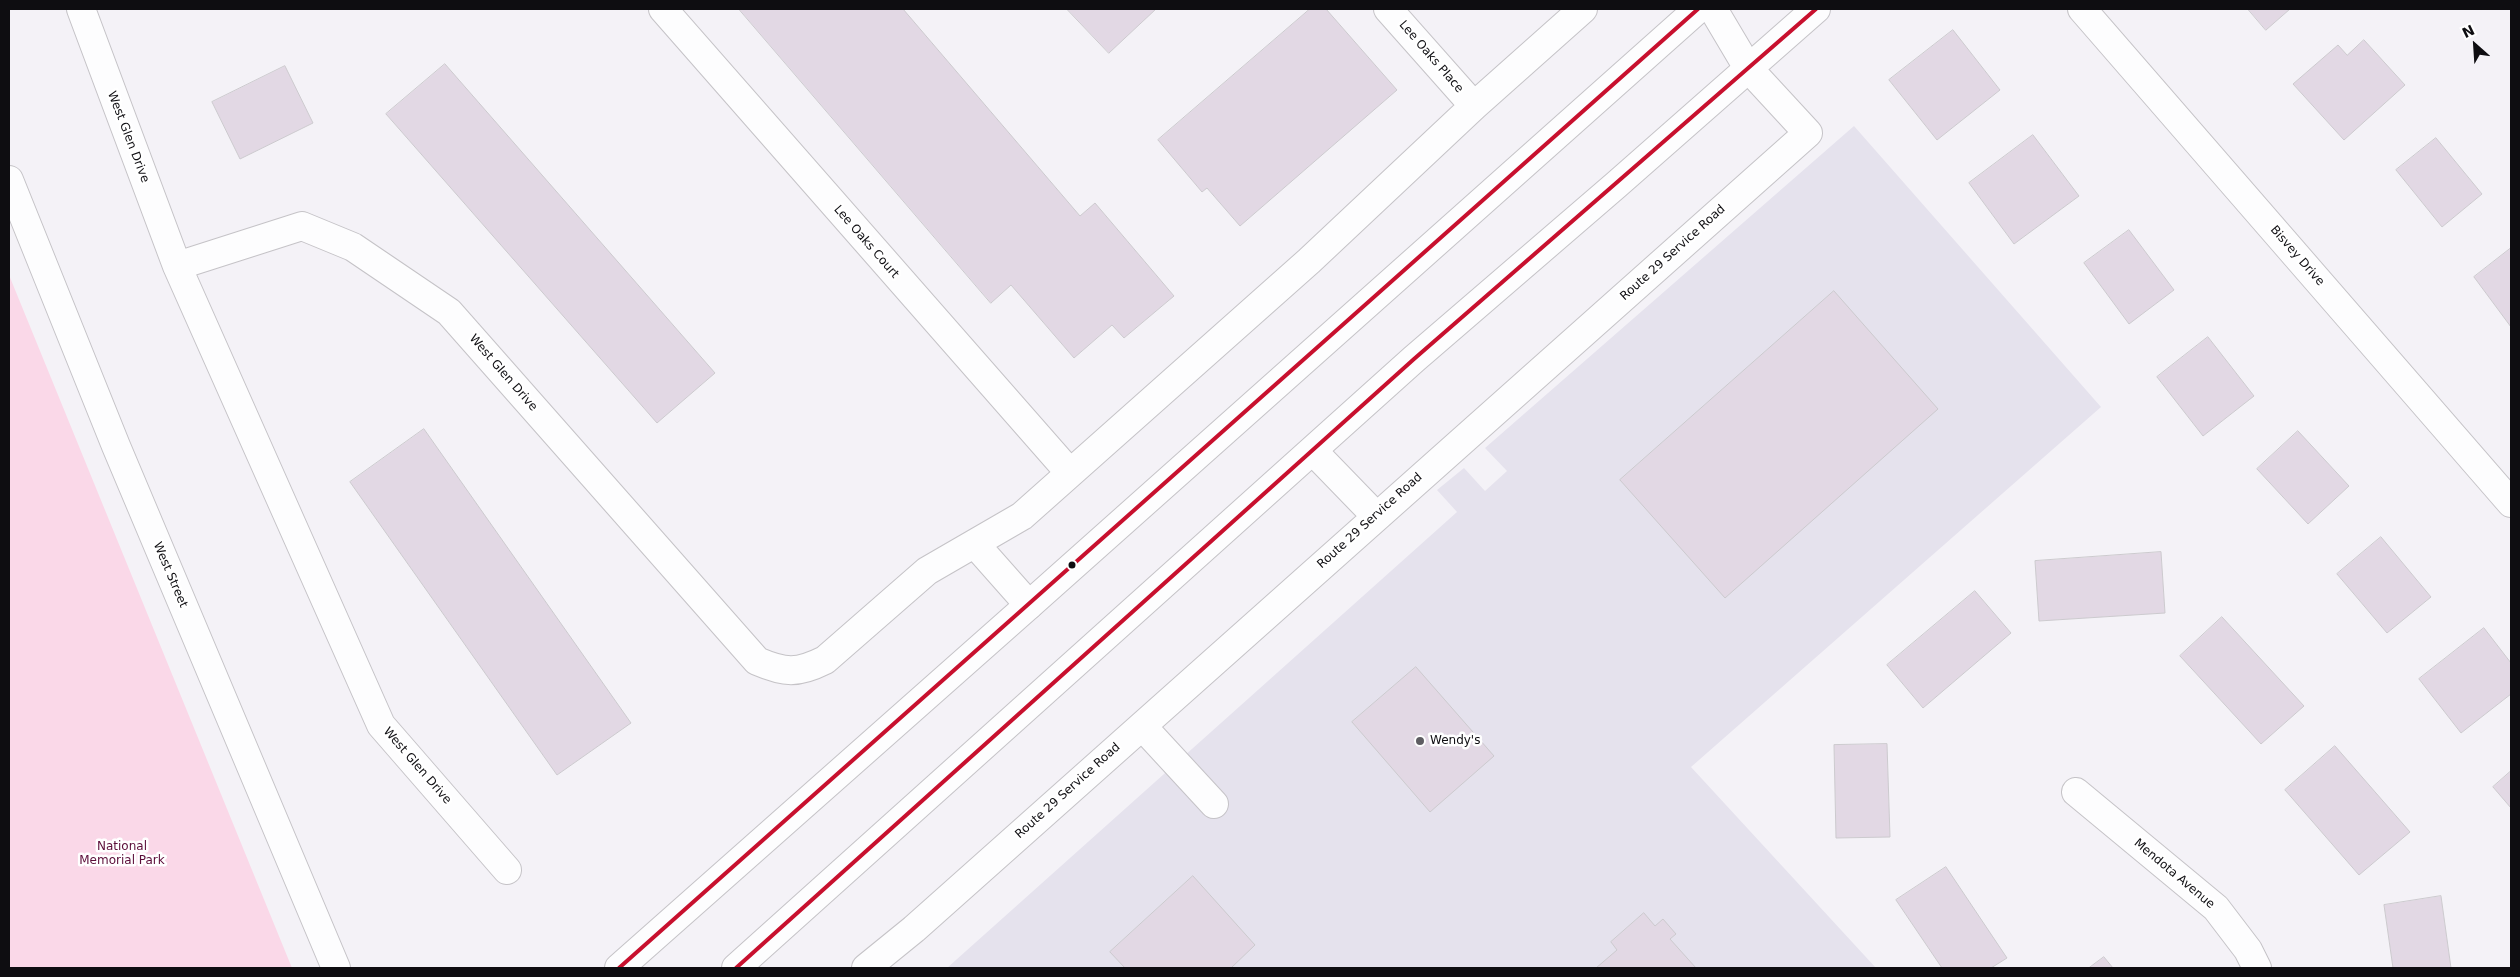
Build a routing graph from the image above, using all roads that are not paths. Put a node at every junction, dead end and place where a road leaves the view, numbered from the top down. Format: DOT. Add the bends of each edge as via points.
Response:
graph roads {
  1 [pos="81,9"];
  2 [pos="663,9"];
  3 [pos="1388,9"];
  4 [pos="1583,9"];
  5 [pos="1698,9"];
  6 [pos="1713,9"];
  7 [pos="1816,9"];
  8 [pos="2082,9"];
  9 [pos="1748,68"];
  10 [pos="1474,106"];
  11 [pos="9,180"];
  12 [pos="177,266"];
  13 [pos="1313,451"];
  14 [pos="1070,473"];
  15 [pos="2511,503"];
  16 [pos="1376,516"];
  17 [pos="975,544"];
  18 [pos="1030,605"];
  19 [pos="1142,726"];
  20 [pos="2076,792"];
  21 [pos="1214,804"];
  22 [pos="507,870"];
  23 [pos="336,968"];
  24 [pos="619,968"];
  25 [pos="736,968"];
  26 [pos="866,968"];
  27 [pos="2257,968"];
  1 -- 12 [label="street, West Glen Drive"];
  2 -- 14 [label="street, Lee Oaks Court"];
  3 -- 10 [label="street, Lee Oaks Place"];
  4 -- 10 [label="street"];
  5 -- 18 [label="street"];
  6 -- 9 [label="street"];
  7 -- 9 [label="street"];
  8 -- 15 [label="street, Bisvey Drive"];
  9 -- 13 [label="street"];
  9 -- 16 [label="street, Route 29 Service Road" via="1808,133"];
  10 -- 14 [label="street" via="1309,262"];
  11 -- 23 [label="street, West Street" via="120,455"];
  12 -- 17 [label="street, West Glen Drive" via="302,226 353,247 448,312 757,661 782,671 806,670 826,660 927,571"];
  12 -- 22 [label="street, West Glen Drive" via="381,725"];
  13 -- 16 [label="street"];
  13 -- 25 [label="street"];
  14 -- 17 [label="street" via="1022,516"];
  16 -- 19 [label="street, Route 29 Service Road"];
  17 -- 18 [label="street"];
  18 -- 24 [label="street"];
  19 -- 21 [label="street"];
  19 -- 26 [label="street, Route 29 Service Road"];
  20 -- 27 [label="street, Mendota Avenue" via="2216,908 2248,950"];
}
